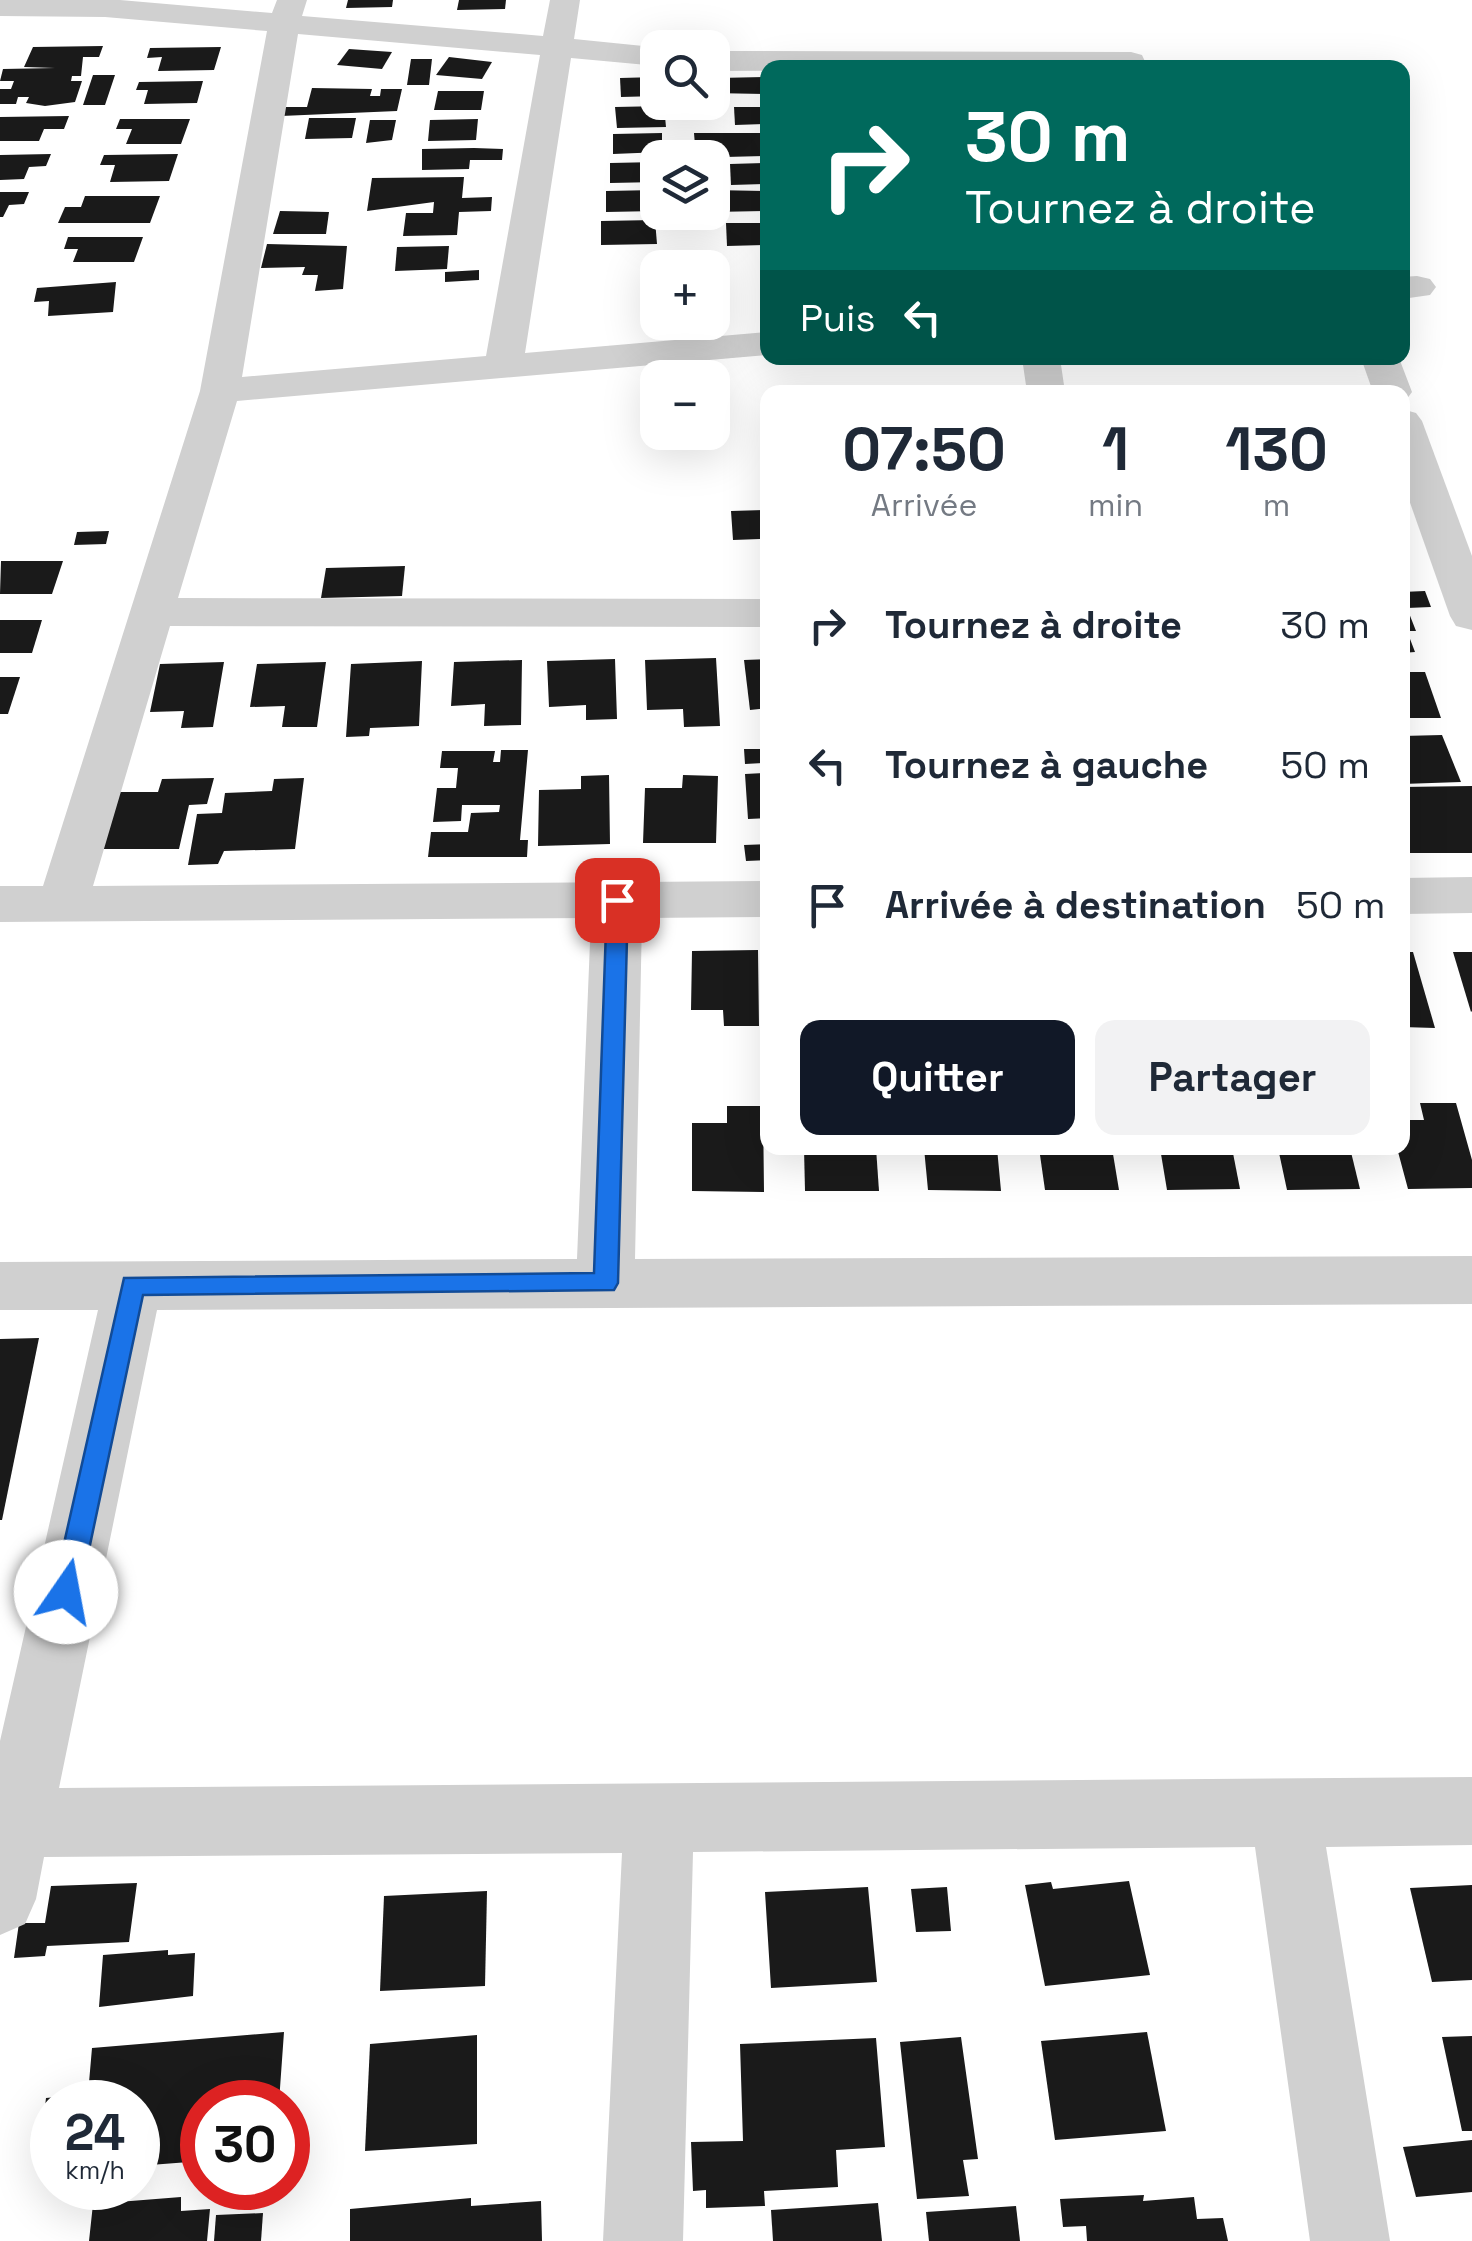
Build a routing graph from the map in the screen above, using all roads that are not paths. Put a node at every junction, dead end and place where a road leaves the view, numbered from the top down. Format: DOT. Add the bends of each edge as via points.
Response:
graph roads {
  1 [pos="564,0"];
  2 [pos="6,10"];
  3 [pos="288,12"];
  4 [pos="557,48"];
  5 [pos="640,55"];
  6 [pos="730,61"];
  7 [pos="760,62"];
  8 [pos="760,345"];
  9 [pos="504,366"];
  10 [pos="220,391"];
  11 [pos="1410,443"];
  12 [pos="152,612"];
  13 [pos="760,612"];
  14 [pos="1472,616"];
  15 [pos="1472,895"];
  16 [pos="1410,896"];
  17 [pos="760,899"];
  18 [pos="617,900"];
  19 [pos="0,904"];
  20 [pos="62,904"];
  21 [pos="1472,1280"];
  22 [pos="606,1283"];
  23 [pos="133,1285"];
  24 [pos="0,1286"];
  25 [pos="1472,1811"];
  26 [pos="1285,1812"];
  27 [pos="659,1818"];
  28 [pos="8,1823"];
  29 [pos="0,1899"];
  30 [pos="643,2241"];
  31 [pos="1350,2241"];
  1 -- 4 [label="street"];
  2 -- 3 [label="street"];
  3 -- 4 [label="street"];
  3 -- 10 [label="street"];
  4 -- 5 [label="street"];
  4 -- 9 [label="street"];
  6 -- 7 [label="street"];
  8 -- 9 [label="street"];
  9 -- 10 [label="street"];
  10 -- 12 [label="street"];
  11 -- 14 [label="street"];
  12 -- 13 [label="street"];
  12 -- 20 [label="street"];
  15 -- 16 [label="street"];
  17 -- 18 [label="street"];
  18 -- 20 [label="street"];
  18 -- 22 [label="street"];
  19 -- 20 [label="street"];
  21 -- 22 [label="street"];
  22 -- 23 [label="street"];
  23 -- 24 [label="street"];
  23 -- 28 [label="street"];
  25 -- 26 [label="street"];
  26 -- 27 [label="street"];
  26 -- 31 [label="street"];
  27 -- 28 [label="street"];
  27 -- 30 [label="street"];
  28 -- 29 [label="street"];
}
